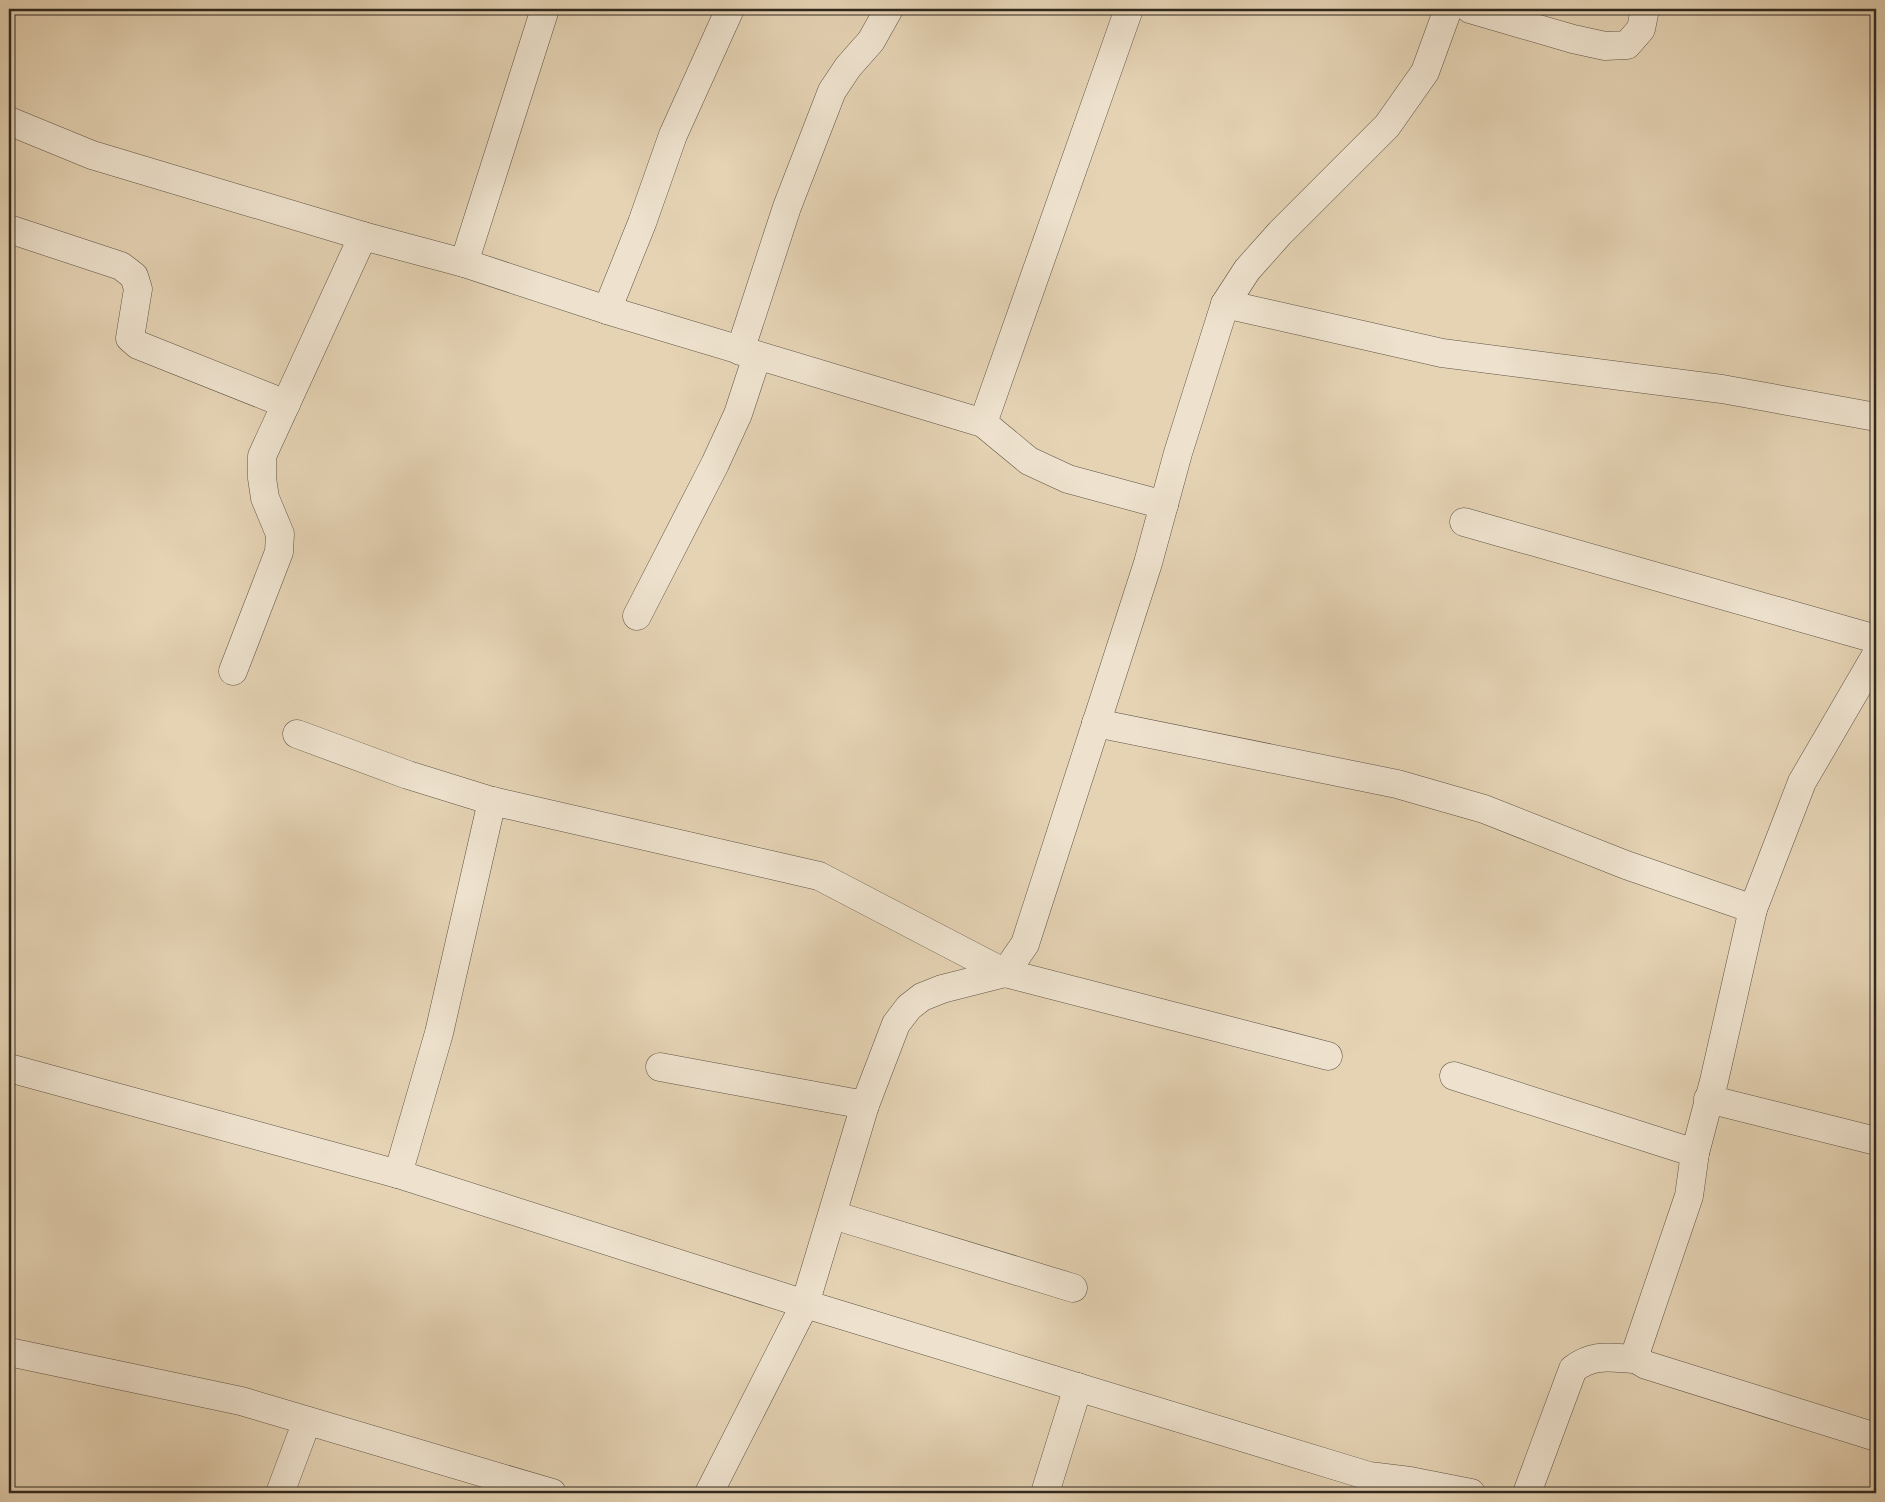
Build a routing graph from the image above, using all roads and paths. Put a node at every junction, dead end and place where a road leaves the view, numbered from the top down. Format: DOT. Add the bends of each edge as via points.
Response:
graph roads {
  1 [pos="545,9"];
  2 [pos="730,9"];
  3 [pos="889,9"];
  4 [pos="1129,9"];
  5 [pos="1448,9"];
  6 [pos="1470,9"];
  7 [pos="1646,9"];
  8 [pos="9,121"];
  9 [pos="9,229"];
  10 [pos="363,236"];
  11 [pos="464,264"];
  12 [pos="1225,304"];
  13 [pos="607,310"];
  14 [pos="749,353"];
  15 [pos="286,404"];
  16 [pos="1876,417"];
  17 [pos="982,423"];
  18 [pos="1164,505"];
  19 [pos="1464,522"];
  20 [pos="637,616"];
  21 [pos="1876,639"];
  22 [pos="1876,655"];
  23 [pos="233,671"];
  24 [pos="1096,723"];
  25 [pos="298,734"];
  26 [pos="492,801"];
  27 [pos="1753,910"];
  28 [pos="1005,974"];
  29 [pos="1328,1056"];
  30 [pos="660,1067"];
  31 [pos="9,1068"];
  32 [pos="1454,1076"];
  33 [pos="1708,1099"];
  34 [pos="864,1105"];
  35 [pos="1876,1141"];
  36 [pos="1695,1154"];
  37 [pos="398,1174"];
  38 [pos="833,1215"];
  39 [pos="1073,1288"];
  40 [pos="806,1304"];
  41 [pos="9,1352"];
  42 [pos="1636,1359"];
  43 [pos="1078,1387"];
  44 [pos="307,1421"];
  45 [pos="1876,1436"];
  46 [pos="1367,1485"];
  47 [pos="280,1493"];
  48 [pos="552,1493"];
  49 [pos="709,1493"];
  50 [pos="1045,1493"];
  51 [pos="1471,1493"];
  52 [pos="1527,1493"];
  1 -- 11 [label="street"];
  2 -- 13 [label="street" via="673,135"];
  3 -- 14 [label="street" via="871,41 832,91 787,207"];
  4 -- 17 [label="street"];
  5 -- 12 [label="street" via="1425,72 1387,126 1280,233 1247,270"];
  6 -- 7 [label="street" via="1606,46 1627,45 1641,29"];
  8 -- 10 [label="street" via="92,155"];
  9 -- 15 [label="street" via="121,266 134,276 138,290 130,338 138,345"];
  10 -- 11 [label="street"];
  10 -- 15 [label="street"];
  11 -- 13 [label="street"];
  12 -- 16 [label="street" via="1442,353 1722,389"];
  12 -- 18 [label="street"];
  13 -- 14 [label="street"];
  14 -- 17 [label="street"];
  14 -- 20 [label="street" via="738,414"];
  15 -- 23 [label="street" via="262,456 265,498 280,534 278,552"];
  17 -- 18 [label="street" via="1029,461 1068,479"];
  18 -- 24 [label="street"];
  19 -- 21 [label="street"];
  22 -- 27 [label="street" via="1802,782"];
  24 -- 27 [label="street" via="1397,784 1484,809 1626,865"];
  24 -- 28 [label="street" via="1025,944"];
  25 -- 26 [label="street" via="408,775"];
  26 -- 28 [label="street" via="819,876"];
  26 -- 37 [label="street" via="439,1032"];
  27 -- 33 [label="street"];
  28 -- 29 [label="street"];
  28 -- 34 [label="street" via="942,990 922,997 909,1007 896,1024"];
  30 -- 34 [label="street"];
  31 -- 37 [label="street"];
  32 -- 36 [label="street"];
  33 -- 35 [label="street"];
  33 -- 36 [label="street"];
  34 -- 38 [label="street"];
  36 -- 42 [label="street" via="1689,1196"];
  37 -- 40 [label="street"];
  38 -- 39 [label="street"];
  38 -- 40 [label="street"];
  40 -- 43 [label="street"];
  40 -- 49 [label="street"];
  41 -- 44 [label="street" via="240,1401"];
  42 -- 45 [label="street" via="1646,1366"];
  42 -- 52 [label="street" via="1595,1357 1573,1369"];
  43 -- 46 [label="street"];
  43 -- 50 [label="street"];
  44 -- 47 [label="street"];
  44 -- 48 [label="street"];
  46 -- 51 [label="street" via="1410,1481"];
}
